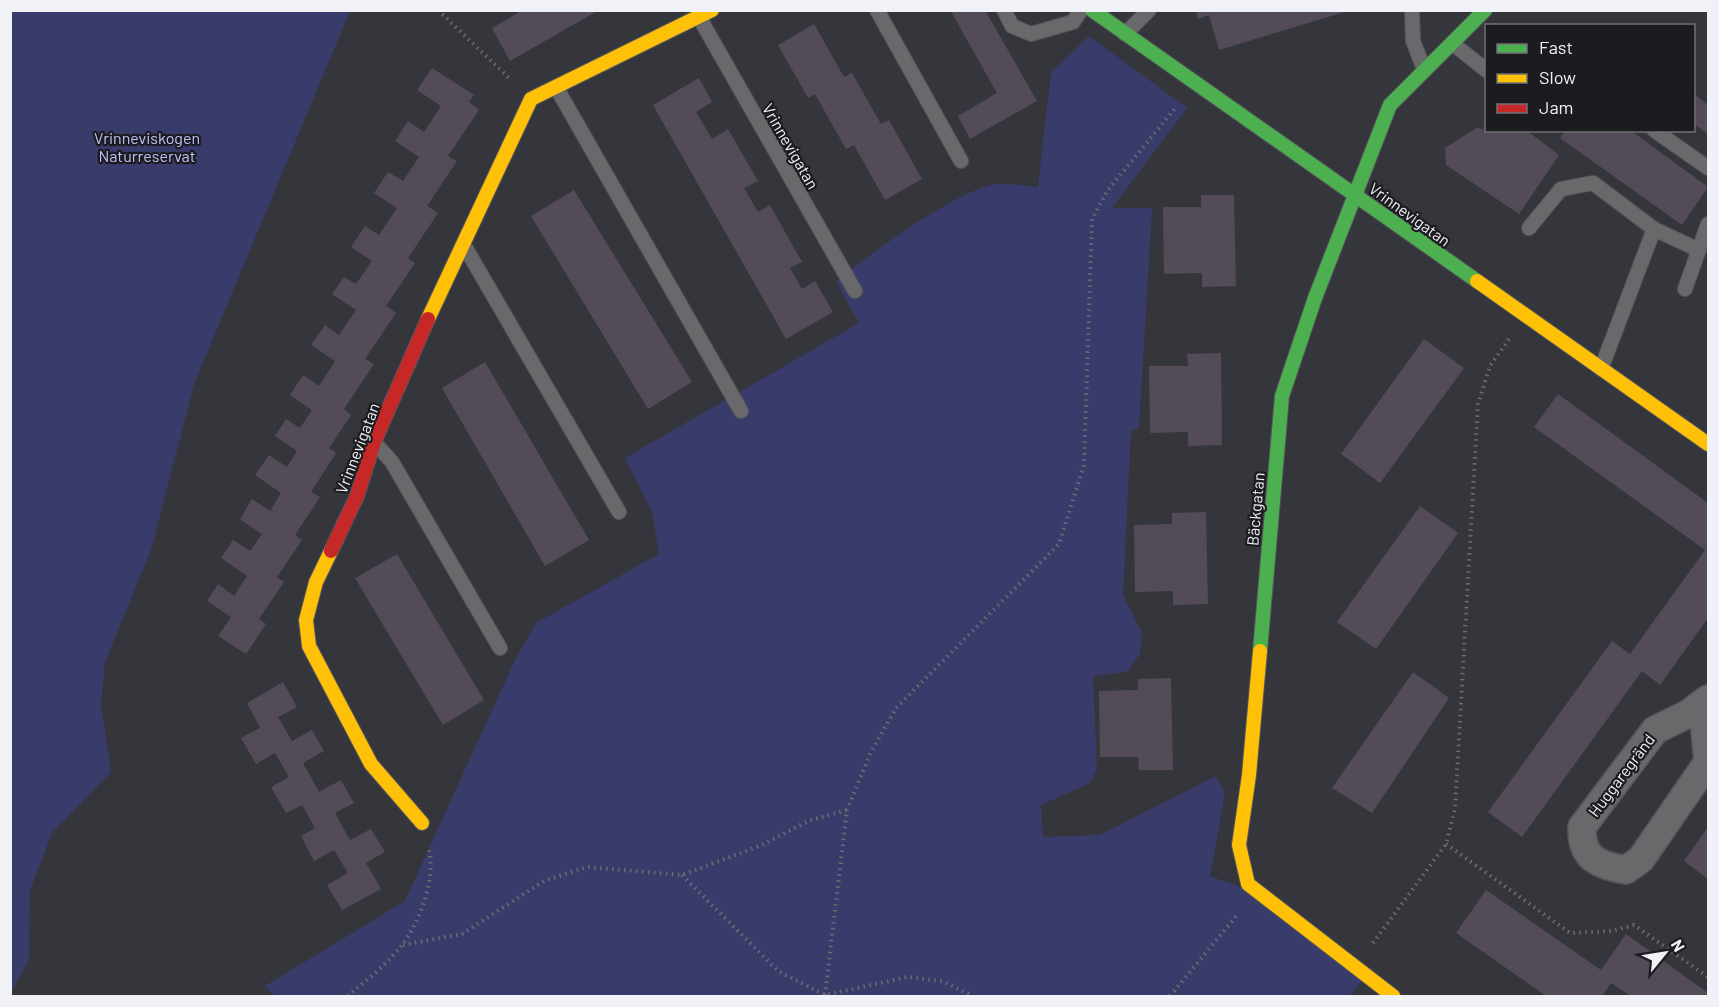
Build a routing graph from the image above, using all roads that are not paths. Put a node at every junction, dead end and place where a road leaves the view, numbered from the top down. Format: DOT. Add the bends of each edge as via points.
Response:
graph roads {
  1 [pos="712,10"];
  2 [pos="877,10"];
  3 [pos="1004,10"];
  4 [pos="1081,10"];
  5 [pos="1092,10"];
  6 [pos="1149,10"];
  7 [pos="1412,10"];
  8 [pos="1485,10"];
  9 [pos="699,17"];
  10 [pos="1125,34"];
  11 [pos="1452,43"];
  12 [pos="1424,69"];
  13 [pos="1485,69"];
  14 [pos="556,87"];
  15 [pos="1657,132"];
  16 [pos="961,161"];
  17 [pos="1708,168"];
  18 [pos="1357,196"];
  19 [pos="1708,224"];
  20 [pos="1529,228"];
  21 [pos="1654,229"];
  22 [pos="463,244"];
  23 [pos="1699,250"];
  24 [pos="1685,289"];
  25 [pos="855,291"];
  26 [pos="1600,369"];
  27 [pos="741,411"];
  28 [pos="374,442"];
  29 [pos="1708,444"];
  30 [pos="619,512"];
  31 [pos="500,648"];
  32 [pos="1708,700"];
  33 [pos="422,823"];
  34 [pos="1393,996"];
  1 -- 9 [label="street"];
  2 -- 16 [label="lane"];
  3 -- 4 [label="lane" via="1012,26 1031,34 1073,22"];
  5 -- 10 [label="street, Vrinnevigatan"];
  6 -- 10 [label="lane"];
  7 -- 12 [label="lane" via="1413,41"];
  8 -- 11 [label="street, Bäckgatan"];
  9 -- 14 [label="street"];
  9 -- 25 [label="lane, Vrinnevigatan"];
  10 -- 18 [label="street, Vrinnevigatan"];
  11 -- 12 [label="street, Bäckgatan"];
  11 -- 13 [label="lane"];
  12 -- 18 [label="street, Bäckgatan" via="1390,105"];
  14 -- 22 [label="street, Vrinnevigatan" via="531,99"];
  14 -- 27 [label="lane"];
  15 -- 17 [label="lane"];
  18 -- 26 [label="street, Vrinnevigatan"];
  18 -- 34 [label="street, Bäckgatan" via="1315,298 1282,396 1249,775 1239,845 1248,884"];
  19 -- 23 [label="lane"];
  20 -- 21 [label="lane" via="1561,189 1593,183"];
  21 -- 23 [label="lane"];
  21 -- 26 [label="lane"];
  22 -- 28 [label="street, Vrinnevigatan"];
  22 -- 30 [label="lane"];
  23 -- 24 [label="lane"];
  26 -- 29 [label="street, Vrinnevigatan"];
  28 -- 31 [label="lane" via="392,462"];
  28 -- 33 [label="street, Vrinnevigatan" via="357,496 316,582 306,620 309,646 371,764"];
  32 -- 32 [label="street, Huggaregränd" via="1704,720 1708,762 1641,859 1626,870 1606,867 1588,856 1582,826 1654,730"];
}
